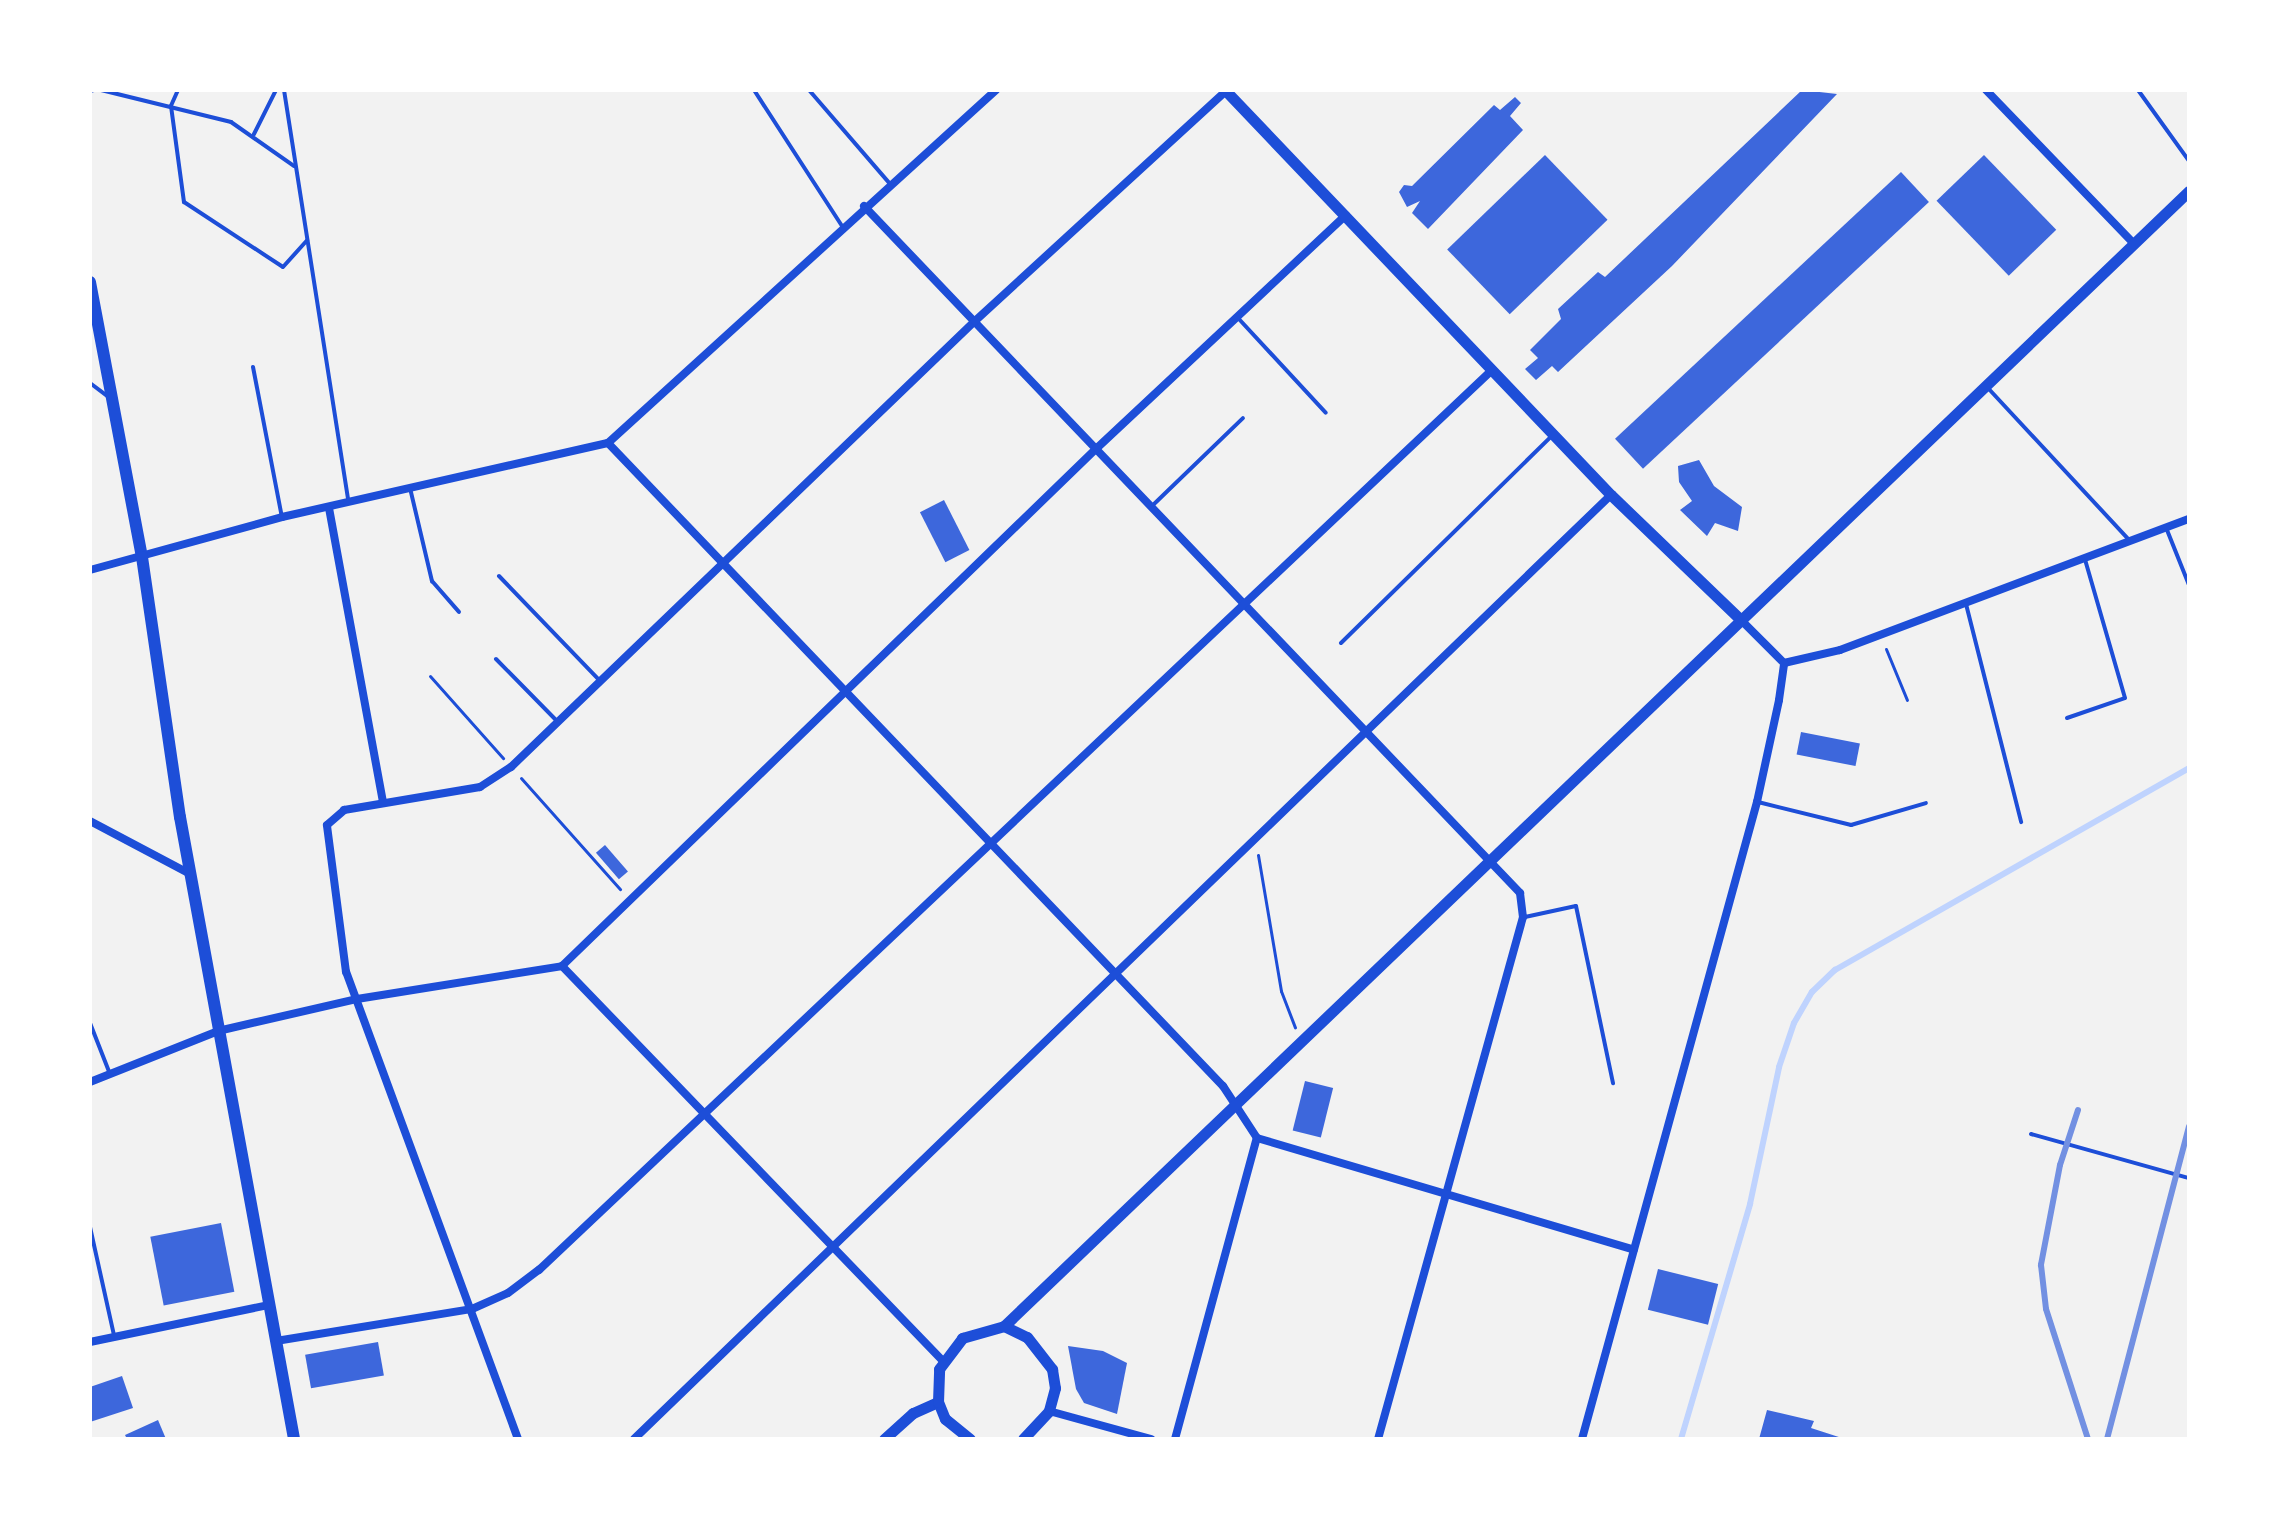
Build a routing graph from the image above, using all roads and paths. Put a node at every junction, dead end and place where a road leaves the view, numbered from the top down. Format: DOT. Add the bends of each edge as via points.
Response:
graph roads {
  1 [pos="101,90"];
  2 [pos="178,90"];
  3 [pos="276,90"];
  4 [pos="284,90"];
  5 [pos="754,90"];
  6 [pos="809,90"];
  7 [pos="996,90"];
  8 [pos="1226,90"];
  9 [pos="1986,90"];
  10 [pos="2138,90"];
  11 [pos="171,106"];
  12 [pos="254,134"];
  13 [pos="2189,161"];
  14 [pos="296,167"];
  15 [pos="890,184"];
  16 [pos="2189,191"];
  17 [pos="864,206"];
  18 [pos="1346,215"];
  19 [pos="842,226"];
  20 [pos="307,240"];
  21 [pos="2133,243"];
  22 [pos="90,282"];
  23 [pos="1238,318"];
  24 [pos="975,321"];
  25 [pos="253,367"];
  26 [pos="1491,371"];
  27 [pos="90,383"];
  28 [pos="1985,385"];
  29 [pos="110,399"];
  30 [pos="1326,413"];
  31 [pos="1243,418"];
  32 [pos="1553,435"];
  33 [pos="608,443"];
  34 [pos="1097,448"];
  35 [pos="410,488"];
  36 [pos="1611,495"];
  37 [pos="349,503"];
  38 [pos="1152,506"];
  39 [pos="329,508"];
  40 [pos="282,517"];
  41 [pos="2189,519"];
  42 [pos="2166,528"];
  43 [pos="2130,541"];
  44 [pos="142,557"];
  45 [pos="2085,559"];
  46 [pos="722,562"];
  47 [pos="90,570"];
  48 [pos="499,576"];
  49 [pos="2189,585"];
  50 [pos="1245,602"];
  51 [pos="1966,604"];
  52 [pos="459,612"];
  53 [pos="1741,620"];
  54 [pos="1880,634"];
  55 [pos="1341,643"];
  56 [pos="496,659"];
  57 [pos="1784,663"];
  58 [pos="430,676"];
  59 [pos="600,681"];
  60 [pos="845,691"];
  61 [pos="1907,700"];
  62 [pos="2067,718"];
  63 [pos="558,722"];
  64 [pos="1369,734"];
  65 [pos="511,767"];
  66 [pos="383,802"];
  67 [pos="1757,802"];
  68 [pos="1926,803"];
  69 [pos="90,821"];
  70 [pos="2021,822"];
  71 [pos="1257,843"];
  72 [pos="992,844"];
  73 [pos="1490,858"];
  74 [pos="193,876"];
  75 [pos="630,901"];
  76 [pos="1523,917"];
  77 [pos="562,966"];
  78 [pos="1118,975"];
  79 [pos="357,999"];
  80 [pos="90,1023"];
  81 [pos="218,1031"];
  82 [pos="1302,1043"];
  83 [pos="110,1074"];
  84 [pos="90,1082"];
  85 [pos="1613,1083"];
  86 [pos="1236,1105"];
  87 [pos="703,1112"];
  88 [pos="2031,1134"];
  89 [pos="1257,1138"];
  90 [pos="2189,1178"];
  91 [pos="1448,1195"];
  92 [pos="90,1227"];
  93 [pos="834,1248"];
  94 [pos="1634,1250"];
  95 [pos="269,1305"];
  96 [pos="472,1309"];
  97 [pos="1004,1326"];
  98 [pos="114,1335"];
  99 [pos="276,1341"];
  100 [pos="90,1342"];
  101 [pos="942,1360"];
  102 [pos="938,1402"];
  103 [pos="1049,1411"];
  104 [pos="294,1439"];
  105 [pos="518,1439"];
  106 [pos="634,1439"];
  107 [pos="884,1439"];
  108 [pos="970,1439"];
  109 [pos="1023,1439"];
  110 [pos="1151,1439"];
  111 [pos="1175,1439"];
  112 [pos="1378,1439"];
  113 [pos="1582,1439"];
  1 -- 11 [label="lane"];
  2 -- 11 [label="lane"];
  3 -- 12 [label="lane"];
  4 -- 14 [label="lane"];
  5 -- 19 [label="lane"];
  6 -- 15 [label="lane"];
  7 -- 15 [label="street"];
  8 -- 18 [label="street"];
  8 -- 24 [label="street"];
  9 -- 21 [label="street"];
  10 -- 13 [label="lane"];
  11 -- 12 [label="lane"];
  11 -- 20 [label="lane" via="184,202 283,267"];
  12 -- 14 [label="lane"];
  14 -- 20 [label="lane"];
  15 -- 17 [label="street"];
  16 -- 21 [label="street"];
  17 -- 19 [label="street"];
  17 -- 24 [label="street"];
  18 -- 23 [label="street"];
  18 -- 26 [label="street"];
  19 -- 33 [label="street"];
  20 -- 37 [label="lane"];
  21 -- 28 [label="street"];
  22 -- 29 [label="main road"];
  23 -- 30 [label="lane"];
  23 -- 34 [label="street"];
  24 -- 34 [label="street"];
  24 -- 46 [label="street"];
  25 -- 40 [label="lane"];
  26 -- 32 [label="street"];
  26 -- 50 [label="street"];
  27 -- 29 [label="lane"];
  28 -- 43 [label="lane"];
  28 -- 53 [label="street"];
  29 -- 44 [label="main road"];
  31 -- 38 [label="lane"];
  32 -- 36 [label="street"];
  32 -- 55 [label="lane"];
  33 -- 35 [label="street"];
  33 -- 46 [label="street"];
  34 -- 38 [label="street"];
  34 -- 60 [label="street"];
  35 -- 37 [label="street"];
  35 -- 52 [label="lane" via="432,581"];
  36 -- 53 [label="street"];
  36 -- 64 [label="street"];
  37 -- 39 [label="street"];
  38 -- 50 [label="street"];
  39 -- 40 [label="street"];
  39 -- 66 [label="street"];
  40 -- 44 [label="street"];
  41 -- 42 [label="street"];
  42 -- 43 [label="street"];
  42 -- 49 [label="lane"];
  43 -- 45 [label="street"];
  44 -- 47 [label="street"];
  44 -- 74 [label="main road"];
  45 -- 51 [label="street"];
  45 -- 62 [label="lane" via="2125,698"];
  46 -- 59 [label="street"];
  46 -- 60 [label="street"];
  48 -- 59 [label="lane"];
  50 -- 64 [label="street"];
  50 -- 72 [label="street"];
  51 -- 54 [label="street"];
  51 -- 70 [label="lane"];
  53 -- 57 [label="street"];
  53 -- 73 [label="street"];
  54 -- 57 [label="street"];
  54 -- 61 [label="path"];
  56 -- 63 [label="lane"];
  57 -- 67 [label="street"];
  58 -- 65 [label="path"];
  59 -- 63 [label="street"];
  60 -- 72 [label="street"];
  60 -- 75 [label="street"];
  63 -- 65 [label="street"];
  64 -- 71 [label="street"];
  64 -- 73 [label="street"];
  65 -- 66 [label="street" via="480,787"];
  65 -- 75 [label="path"];
  66 -- 79 [label="street" via="344,810 327,825 346,972"];
  67 -- 68 [label="lane" via="1851,825"];
  67 -- 94 [label="street"];
  69 -- 74 [label="street"];
  71 -- 78 [label="street"];
  71 -- 82 [label="path" via="1281,991"];
  72 -- 78 [label="street"];
  72 -- 87 [label="street"];
  73 -- 76 [label="street" via="1520,893"];
  73 -- 82 [label="street"];
  74 -- 81 [label="main road"];
  75 -- 77 [label="street"];
  76 -- 85 [label="lane" via="1576,906"];
  76 -- 91 [label="street"];
  77 -- 79 [label="street"];
  77 -- 87 [label="street"];
  78 -- 86 [label="street"];
  78 -- 93 [label="street"];
  79 -- 81 [label="street"];
  79 -- 96 [label="street"];
  80 -- 83 [label="lane"];
  81 -- 83 [label="street"];
  81 -- 95 [label="main road"];
  82 -- 86 [label="street"];
  83 -- 84 [label="street"];
  86 -- 89 [label="street"];
  86 -- 97 [label="street"];
  87 -- 93 [label="street"];
  87 -- 96 [label="street" via="539,1270 508,1293"];
  88 -- 90 [label="lane"];
  89 -- 91 [label="street"];
  89 -- 111 [label="street"];
  91 -- 94 [label="street"];
  91 -- 112 [label="street"];
  92 -- 98 [label="lane"];
  93 -- 101 [label="street"];
  93 -- 106 [label="street"];
  94 -- 113 [label="street"];
  95 -- 98 [label="street"];
  95 -- 99 [label="main road"];
  96 -- 99 [label="street"];
  96 -- 105 [label="street"];
  97 -- 101 [label="street" via="962,1338"];
  97 -- 103 [label="street" via="1027,1337 1052,1369 1055,1388"];
  98 -- 100 [label="street"];
  99 -- 104 [label="main road"];
  101 -- 102 [label="street"];
  102 -- 107 [label="street" via="913,1413"];
  102 -- 108 [label="street" via="951,1426"];
  103 -- 109 [label="street"];
  103 -- 110 [label="street"];
}
